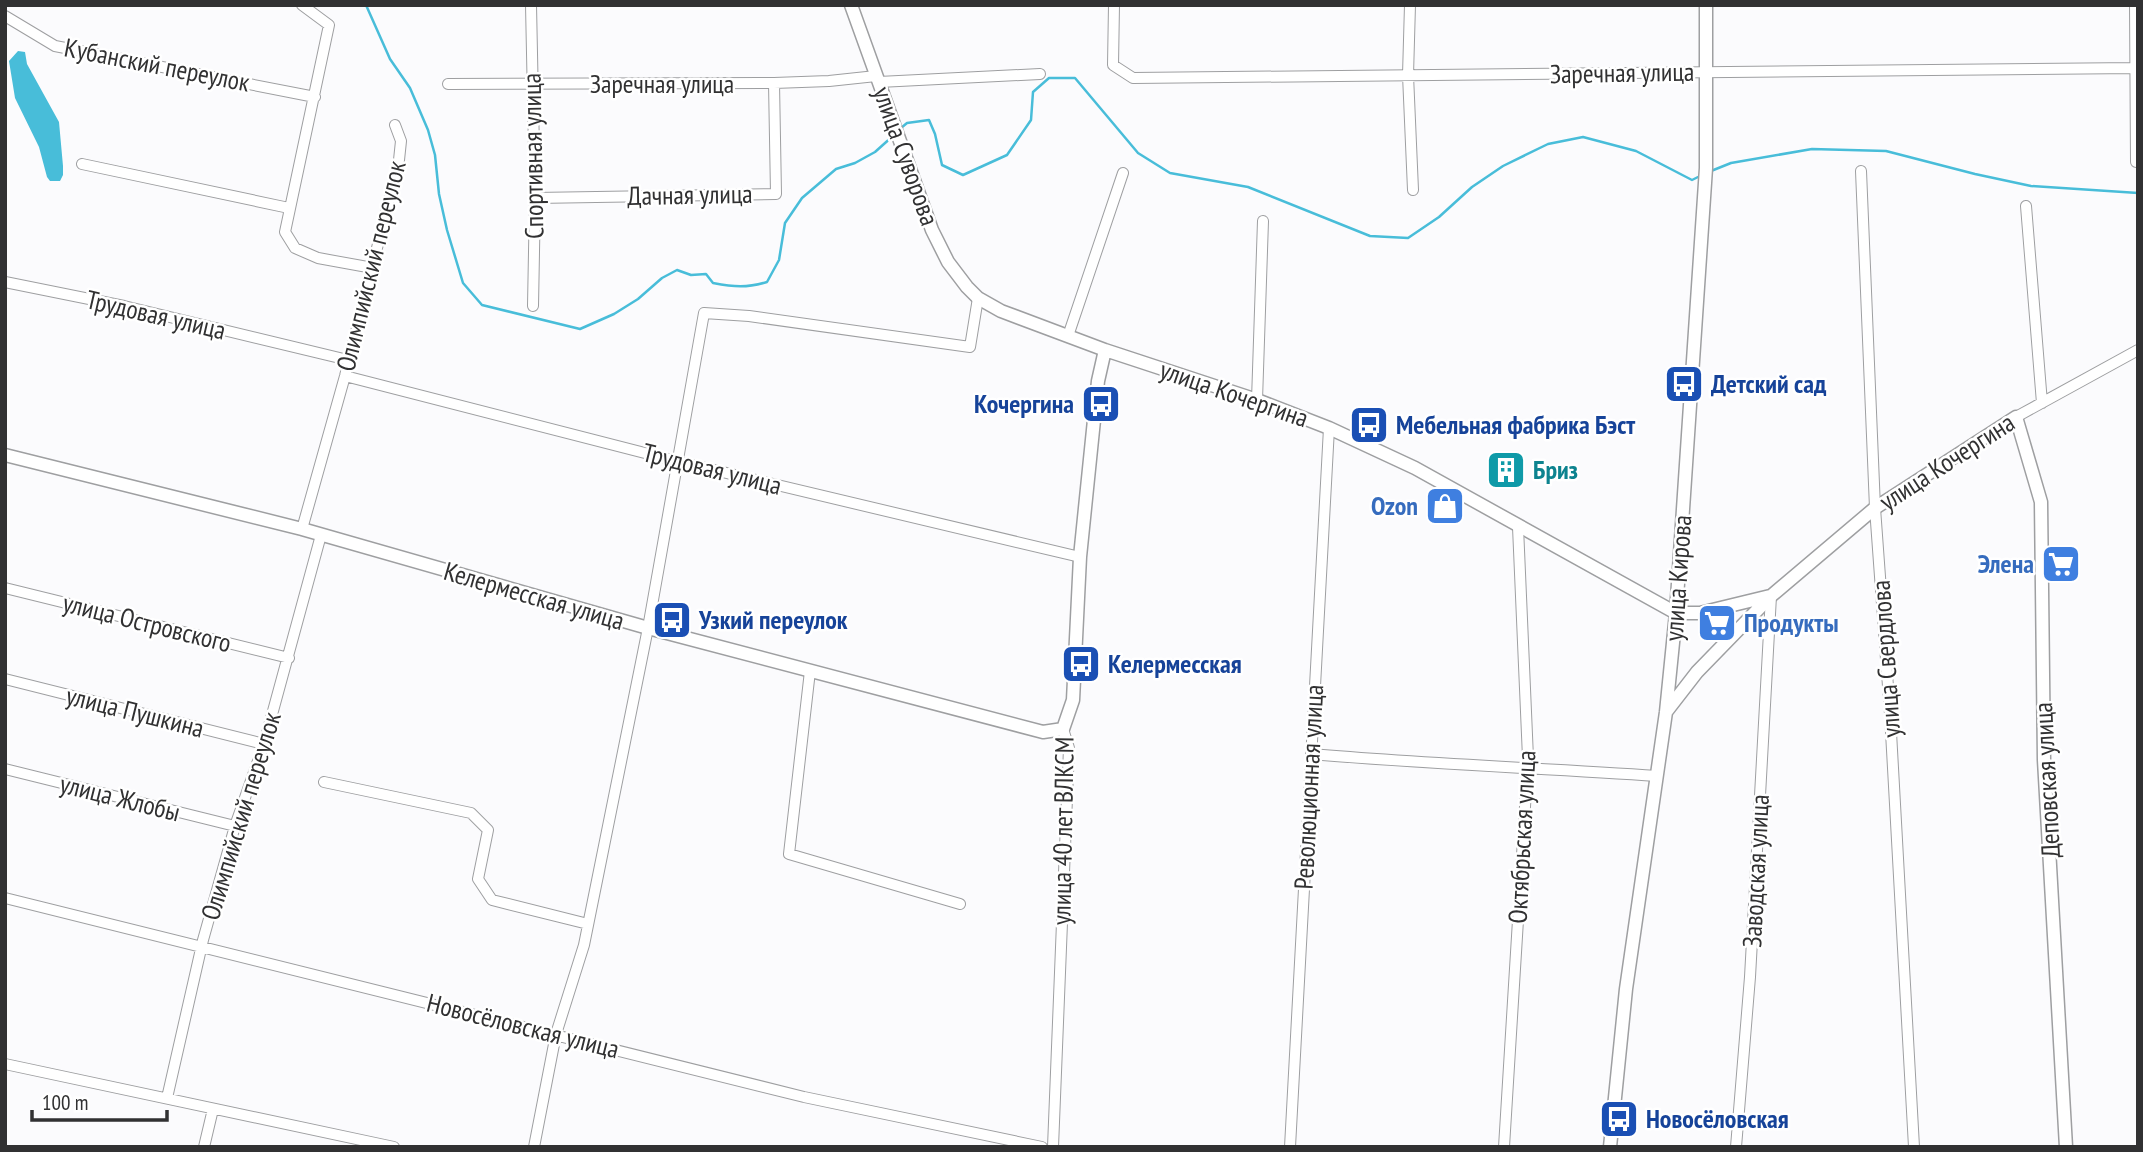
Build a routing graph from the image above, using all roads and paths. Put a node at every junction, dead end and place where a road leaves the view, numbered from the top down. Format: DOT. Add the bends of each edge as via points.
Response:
graph roads {
  1 [pos="302,5"];
  2 [pos="531,5"];
  3 [pos="851,5"];
  4 [pos="1114,5"];
  5 [pos="1410,5"];
  6 [pos="1706,5"];
  7 [pos="2135,5"];
  8 [pos="5,16"];
  9 [pos="2135,68"];
  10 [pos="1706,73"];
  11 [pos="1040,74"];
  12 [pos="1408,75"];
  13 [pos="877,79"];
  14 [pos="774,83"];
  15 [pos="448,84"];
  16 [pos="532,84"];
  17 [pos="315,97"];
  18 [pos="395,125"];
  19 [pos="2136,162"];
  20 [pos="82,164"];
  21 [pos="1861,172"];
  22 [pos="1123,173"];
  23 [pos="1413,190"];
  24 [pos="535,198"];
  25 [pos="2026,206"];
  26 [pos="289,208"];
  27 [pos="1263,221"];
  28 [pos="373,268"];
  29 [pos="5,282"];
  30 [pos="978,298"];
  31 [pos="533,306"];
  32 [pos="1068,336"];
  33 [pos="1105,350"];
  34 [pos="2138,350"];
  35 [pos="348,360"];
  36 [pos="345,376"];
  37 [pos="1257,400"];
  38 [pos="2042,403"];
  39 [pos="2016,418"];
  40 [pos="1329,428"];
  41 [pos="5,455"];
  42 [pos="677,461"];
  43 [pos="1875,508"];
  44 [pos="1518,527"];
  45 [pos="302,529"];
  46 [pos="321,535"];
  47 [pos="1080,557"];
  48 [pos="5,588"];
  49 [pos="1772,596"];
  50 [pos="1676,613"];
  51 [pos="648,628"];
  52 [pos="289,658"];
  53 [pos="810,671"];
  54 [pos="5,679"];
  55 [pos="1666,712"];
  56 [pos="1063,729"];
  57 [pos="264,744"];
  58 [pos="1311,754"];
  59 [pos="1527,767"];
  60 [pos="5,769"];
  61 [pos="1657,776"];
  62 [pos="324,782"];
  63 [pos="235,826"];
  64 [pos="5,898"];
  65 [pos="960,904"];
  66 [pos="588,924"];
  67 [pos="201,946"];
  68 [pos="556,1034"];
  69 [pos="5,1064"];
  70 [pos="167,1098"];
  71 [pos="213,1109"];
  72 [pos="204,1147"];
  73 [pos="394,1147"];
  74 [pos="534,1147"];
  75 [pos="1042,1147"];
  76 [pos="1053,1147"];
  77 [pos="1290,1147"];
  78 [pos="1504,1147"];
  79 [pos="1610,1147"];
  80 [pos="1736,1147"];
  81 [pos="1914,1147"];
  82 [pos="2066,1147"];
  1 -- 17 [label="street" via="330,25"];
  2 -- 16 [label="street, Спортивная улица"];
  3 -- 13 [label="street, улица Суворова"];
  4 -- 12 [label="street, Заречная улица" via="1113,65 1133,78"];
  5 -- 12 [label="street"];
  6 -- 10 [label="street, улица Кирова"];
  7 -- 9 [label="street"];
  8 -- 17 [label="street, Кубанский переулок" via="55,46"];
  9 -- 10 [label="street, Заречная улица"];
  9 -- 19 [label="street"];
  10 -- 12 [label="street, Заречная улица"];
  10 -- 50 [label="street, улица Кирова" via="1706,168"];
  11 -- 13 [label="street, Заречная улица"];
  12 -- 23 [label="street"];
  13 -- 14 [label="street, Заречная улица"];
  13 -- 30 [label="street, улица Суворова" via="932,230 948,262"];
  14 -- 16 [label="street, Заречная улица"];
  14 -- 24 [label="street, Дачная улица" via="776,194"];
  15 -- 16 [label="street, Заречная улица"];
  16 -- 24 [label="street, Спортивная улица"];
  17 -- 26 [label="street"];
  18 -- 28 [label="street, Олимпийский переулок" via="401,141 399,160"];
  20 -- 26 [label="street"];
  21 -- 43 [label="street, улица Свердлова"];
  22 -- 32 [label="street"];
  24 -- 31 [label="street, Спортивная улица"];
  25 -- 38 [label="street"];
  26 -- 28 [label="street" via="285,232 295,248 318,258"];
  27 -- 37 [label="street"];
  28 -- 35 [label="street, Олимпийский переулок"];
  29 -- 35 [label="street, Трудовая улица"];
  30 -- 32 [label="street, улица Кочергина"];
  30 -- 42 [label="street" via="970,347 704,313"];
  32 -- 33 [label="street, улица Кочергина"];
  33 -- 37 [label="street, улица Кочергина"];
  33 -- 47 [label="street, улица 40 лет ВЛКСМ"];
  34 -- 38 [label="street, улица Кочергина"];
  35 -- 36 [label="street, Олимпийский переулок"];
  36 -- 42 [label="street, Трудовая улица"];
  36 -- 45 [label="street, Олимпийский переулок"];
  37 -- 40 [label="street, улица Кочергина"];
  38 -- 39 [label="street, улица Кочергина"];
  39 -- 43 [label="street, улица Кочергина"];
  39 -- 82 [label="street, Деповская улица" via="2041,502 2044,760"];
  40 -- 44 [label="street, улица Кочергина" via="1415,468"];
  40 -- 58 [label="street, Революционная улица"];
  41 -- 45 [label="street, Келермесская улица"];
  42 -- 47 [label="street, Трудовая улица"];
  42 -- 51 [label="street"];
  43 -- 49 [label="street, улица Кочергина"];
  43 -- 81 [label="street, улица Свердлова"];
  44 -- 50 [label="street, улица Кочергина"];
  44 -- 59 [label="street, Октябрьская улица"];
  45 -- 46 [label="street, Келермесская улица"];
  46 -- 51 [label="street, Келермесская улица"];
  46 -- 52 [label="street, Олимпийский переулок"];
  47 -- 56 [label="street, улица 40 лет ВЛКСМ" via="1073,700"];
  48 -- 52 [label="street, улица Островского"];
  49 -- 50 [label="street, улица Кочергина" via="1700,613"];
  49 -- 55 [label="street, улица Кочергина" via="1713,655"];
  49 -- 80 [label="street, Заводская улица"];
  50 -- 55 [label="street, улица Кирова"];
  51 -- 53 [label="street, Келермесская улица"];
  51 -- 66 [label="street"];
  52 -- 57 [label="street, Олимпийский переулок"];
  53 -- 56 [label="street, Келермесская улица" via="1043,733"];
  53 -- 65 [label="street" via="789,854"];
  54 -- 57 [label="street, улица Пушкина"];
  55 -- 61 [label="street, улица Кирова"];
  56 -- 76 [label="street, улица 40 лет ВЛКСМ" via="1069,748"];
  57 -- 63 [label="street, Олимпийский переулок"];
  58 -- 59 [label="street"];
  58 -- 77 [label="street, Революционная улица"];
  59 -- 61 [label="street"];
  59 -- 78 [label="street, Октябрьская улица"];
  60 -- 63 [label="street, улица Жлобы"];
  61 -- 79 [label="street, улица Кирова" via="1626,989"];
  62 -- 66 [label="street" via="471,813 488,830 478,879 492,900"];
  63 -- 67 [label="street, Олимпийский переулок"];
  64 -- 67 [label="street, Новосёловская улица"];
  66 -- 68 [label="street"];
  67 -- 68 [label="street, Новосёловская улица"];
  67 -- 70 [label="street, Олимпийский переулок"];
  68 -- 74 [label="street"];
  68 -- 75 [label="street, Новосёловская улица" via="804,1097"];
  69 -- 70 [label="street"];
  70 -- 71 [label="street"];
  71 -- 72 [label="street"];
  71 -- 73 [label="street"];
}
